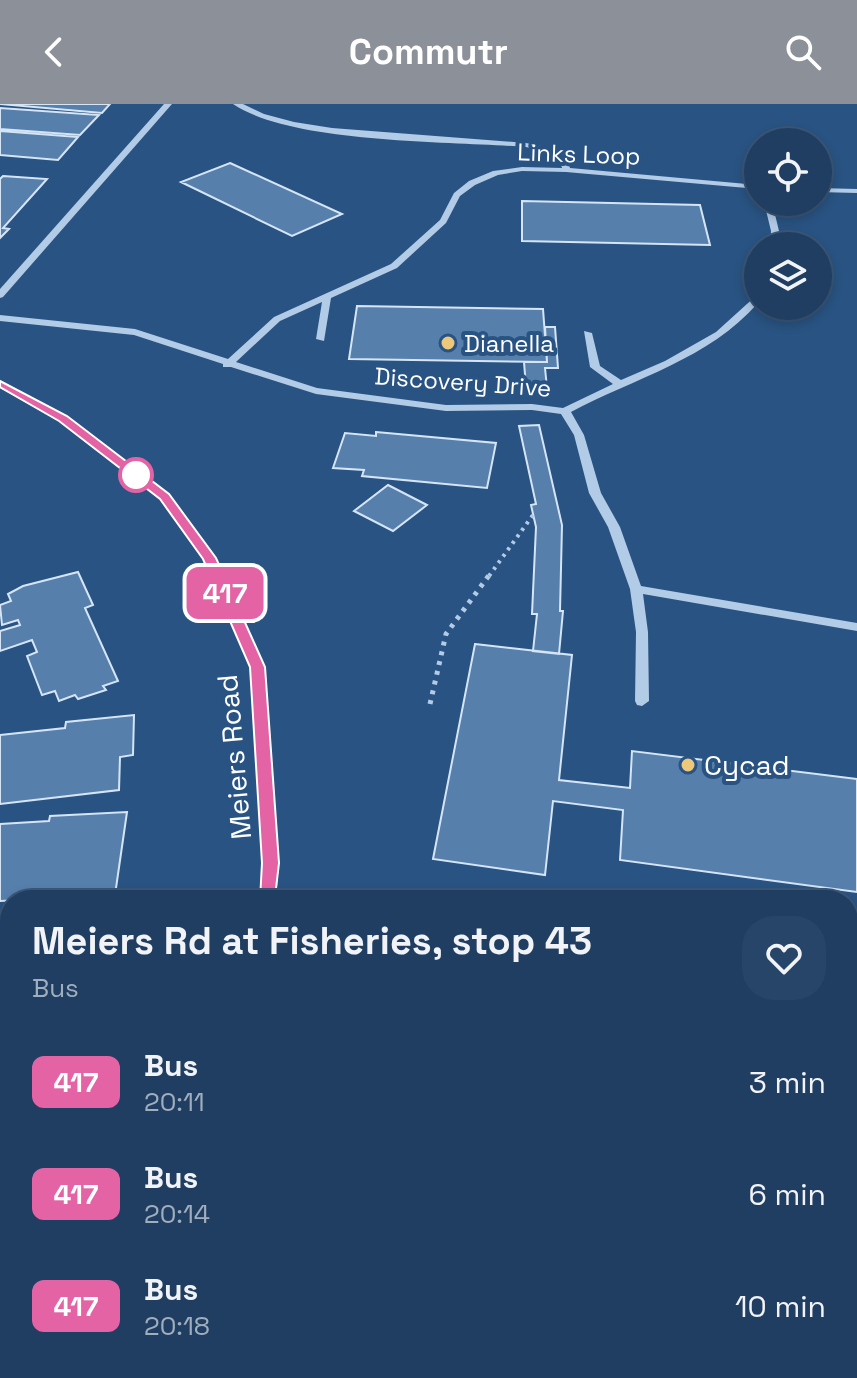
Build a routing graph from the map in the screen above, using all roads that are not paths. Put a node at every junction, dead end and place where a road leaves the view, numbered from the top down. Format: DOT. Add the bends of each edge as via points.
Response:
graph roads {
  1 [pos="168,104"];
  2 [pos="237,104"];
  3 [pos="566,170"];
  4 [pos="744,186"];
  5 [pos="832,190"];
  6 [pos="857,191"];
  7 [pos="0,295"];
  8 [pos="327,298"];
  9 [pos="744,314"];
  10 [pos="0,318"];
  11 [pos="587,333"];
  12 [pos="321,339"];
  13 [pos="227,365"];
  14 [pos="619,383"];
  15 [pos="0,384"];
  16 [pos="565,411"];
  17 [pos="636,589"];
  18 [pos="857,627"];
  19 [pos="642,701"];
  20 [pos="269,890"];
  1 -- 7 [label="street"];
  2 -- 3 [label="street" via="295,126 526,145 564,160"];
  3 -- 4 [label="street, Links Loop"];
  3 -- 8 [label="street, Links Loop" via="522,169 472,183 413,252"];
  5 -- 6 [label="street"];
  8 -- 12 [label="street"];
  8 -- 13 [label="street, Links Loop" via="277,319"];
  9 -- 14 [label="street" via="711,341"];
  10 -- 13 [label="street, Discovery Drive" via="135,332"];
  11 -- 14 [label="street" via="595,367"];
  13 -- 16 [label="street, Discovery Drive" via="316,391 446,408"];
  14 -- 16 [label="street"];
  15 -- 20 [label="street, Meiers Road" via="63,419 165,497 209,558 258,667"];
  16 -- 17 [label="street, Discovery Drive" via="579,435 595,493 614,527"];
  17 -- 18 [label="street"];
  17 -- 19 [label="street, Discovery Drive"];
}
